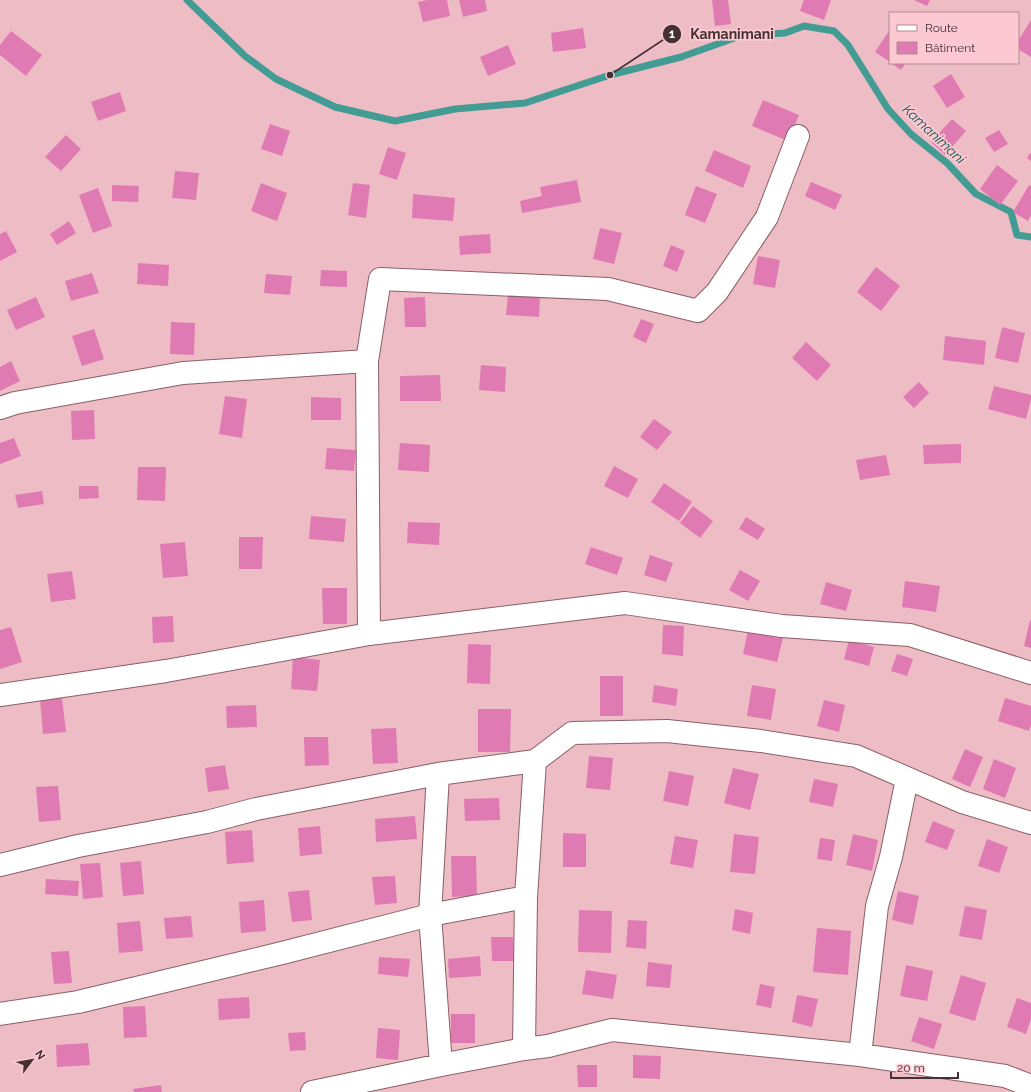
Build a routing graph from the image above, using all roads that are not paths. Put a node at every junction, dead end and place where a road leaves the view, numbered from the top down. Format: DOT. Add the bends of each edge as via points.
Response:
graph roads {
  1 [pos="798,136"];
  2 [pos="367,361"];
  3 [pos="0,408"];
  4 [pos="369,634"];
  5 [pos="1031,673"];
  6 [pos="0,695"];
  7 [pos="535,761"];
  8 [pos="438,774"];
  9 [pos="907,778"];
  10 [pos="1031,823"];
  11 [pos="0,865"];
  12 [pos="526,897"];
  13 [pos="430,915"];
  14 [pos="0,1014"];
  15 [pos="524,1049"];
  16 [pos="860,1056"];
  17 [pos="441,1065"];
  18 [pos="1031,1086"];
  19 [pos="312,1092"];
  1 -- 2 [label="street" via="767,217 717,292 698,311 608,289 380,279"];
  2 -- 3 [label="street" via="183,373 15,403"];
  2 -- 4 [label="street"];
  4 -- 5 [label="street" via="625,603 782,626 910,635"];
  4 -- 6 [label="street" via="166,671"];
  7 -- 8 [label="street"];
  7 -- 9 [label="street" via="572,733 667,731 856,756"];
  7 -- 12 [label="street"];
  8 -- 11 [label="street" via="256,809 207,822 78,846"];
  8 -- 13 [label="street"];
  9 -- 10 [label="street" via="962,802"];
  9 -- 16 [label="street" via="877,906"];
  12 -- 13 [label="street"];
  12 -- 15 [label="street"];
  13 -- 14 [label="street" via="78,1002"];
  13 -- 17 [label="street"];
  15 -- 16 [label="street" via="548,1046 612,1030"];
  15 -- 17 [label="street"];
  16 -- 18 [label="street" via="1005,1076"];
  17 -- 19 [label="street"];
}
